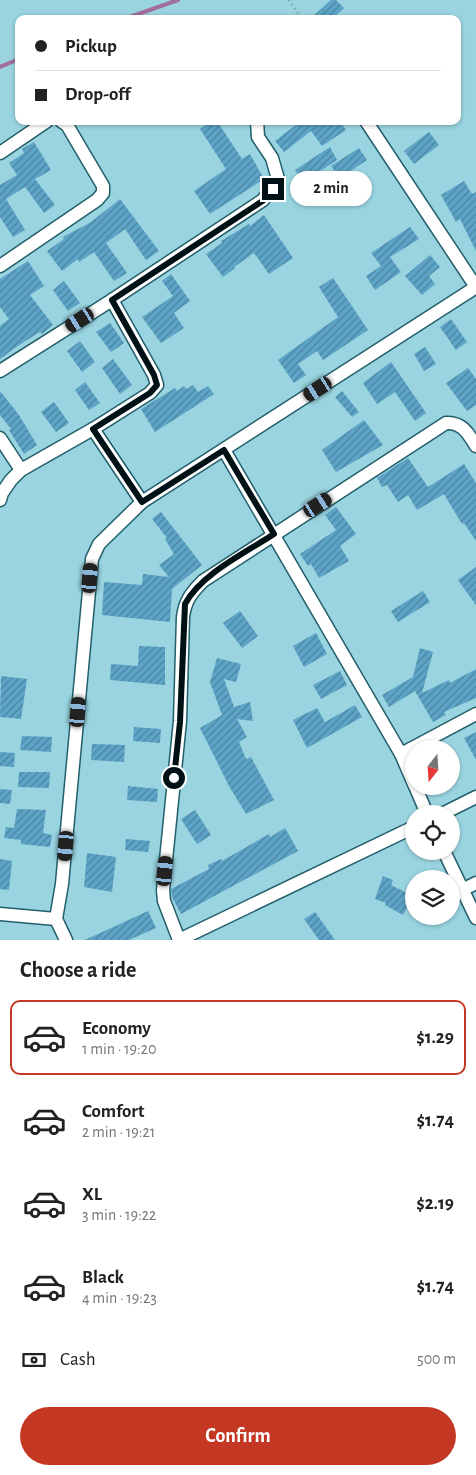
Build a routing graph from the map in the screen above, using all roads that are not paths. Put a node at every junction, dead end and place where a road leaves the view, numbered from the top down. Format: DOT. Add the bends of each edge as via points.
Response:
graph roads {
  1 [pos="41,125"];
  2 [pos="67,125"];
  3 [pos="257,125"];
  4 [pos="369,125"];
  5 [pos="0,153"];
  6 [pos="0,266"];
  7 [pos="476,287"];
  8 [pos="112,300"];
  9 [pos="0,371"];
  10 [pos="93,429"];
  11 [pos="0,438"];
  12 [pos="476,446"];
  13 [pos="224,450"];
  14 [pos="20,470"];
  15 [pos="0,500"];
  16 [pos="142,502"];
  17 [pos="274,534"];
  18 [pos="476,714"];
  19 [pos="401,754"];
  20 [pos="405,764"];
  21 [pos="476,797"];
  22 [pos="460,805"];
  23 [pos="405,831"];
  24 [pos="448,860"];
  25 [pos="476,883"];
  26 [pos="462,890"];
  27 [pos="0,914"];
  28 [pos="476,918"];
  29 [pos="56,919"];
  30 [pos="66,940"];
  31 [pos="179,940"];
  1 -- 5 [label="street"];
  2 -- 6 [label="street" via="103,186 103,193"];
  3 -- 8 [label="street" via="258,137 272,158 278,179 264,200"];
  4 -- 7 [label="street"];
  7 -- 13 [label="street"];
  8 -- 9 [label="street"];
  8 -- 10 [label="street" via="157,385 150,393"];
  10 -- 14 [label="street"];
  10 -- 16 [label="street"];
  11 -- 14 [label="street"];
  12 -- 17 [label="street" via="465,429 446,423"];
  13 -- 16 [label="street"];
  13 -- 17 [label="street"];
  14 -- 15 [label="street" via="6,486"];
  16 -- 29 [label="street" via="99,544 92,559"];
  17 -- 19 [label="street"];
  17 -- 31 [label="street" via="203,581 185,604 180,722 163,890"];
  18 -- 19 [label="street"];
  19 -- 20 [label="street"];
  21 -- 22 [label="street"];
  23 -- 31 [label="street"];
  24 -- 26 [label="street"];
  25 -- 26 [label="street"];
  26 -- 28 [label="street"];
  27 -- 29 [label="street"];
  29 -- 30 [label="street"];
}
